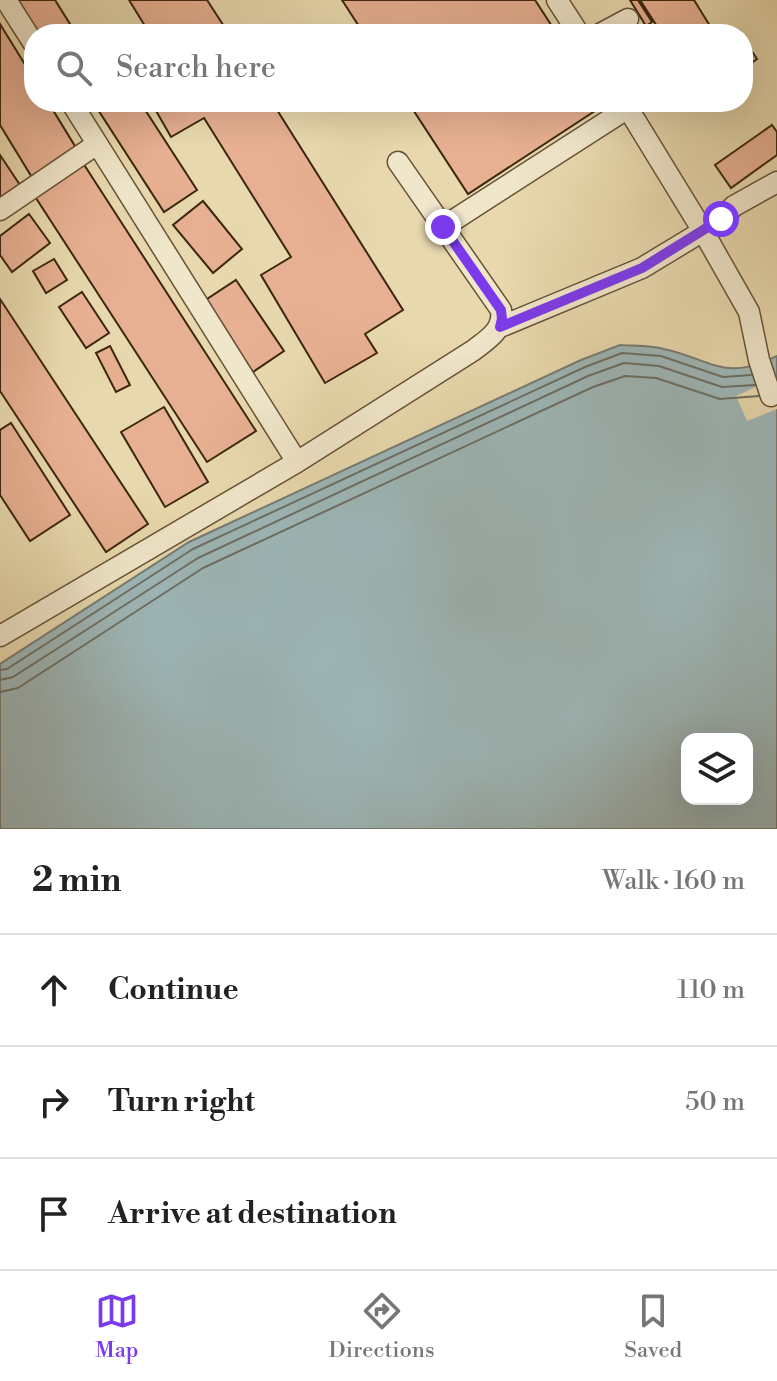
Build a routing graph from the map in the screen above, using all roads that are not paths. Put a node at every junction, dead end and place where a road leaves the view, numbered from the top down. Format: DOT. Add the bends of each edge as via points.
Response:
graph roads {
  1 [pos="6,0"];
  2 [pos="557,0"];
  3 [pos="628,19"];
  4 [pos="573,24"];
  5 [pos="619,24"];
  6 [pos="24,28"];
  7 [pos="77,112"];
  8 [pos="616,112"];
  9 [pos="630,112"];
  10 [pos="97,144"];
  11 [pos="398,162"];
  12 [pos="777,182"];
  13 [pos="0,210"];
  14 [pos="443,227"];
  15 [pos="703,231"];
  16 [pos="500,327"];
  17 [pos="771,396"];
  18 [pos="297,462"];
  19 [pos="0,636"];
  1 -- 6 [label="street"];
  2 -- 4 [label="street"];
  3 -- 5 [label="street"];
  7 -- 10 [label="street"];
  8 -- 14 [label="street"];
  9 -- 15 [label="street"];
  10 -- 13 [label="street"];
  10 -- 18 [label="street"];
  11 -- 14 [label="street"];
  12 -- 15 [label="street"];
  14 -- 16 [label="street" via="501,310"];
  15 -- 16 [label="street" via="642,268"];
  15 -- 17 [label="street" via="749,312"];
  16 -- 18 [label="street" via="474,350"];
  18 -- 19 [label="street"];
}
